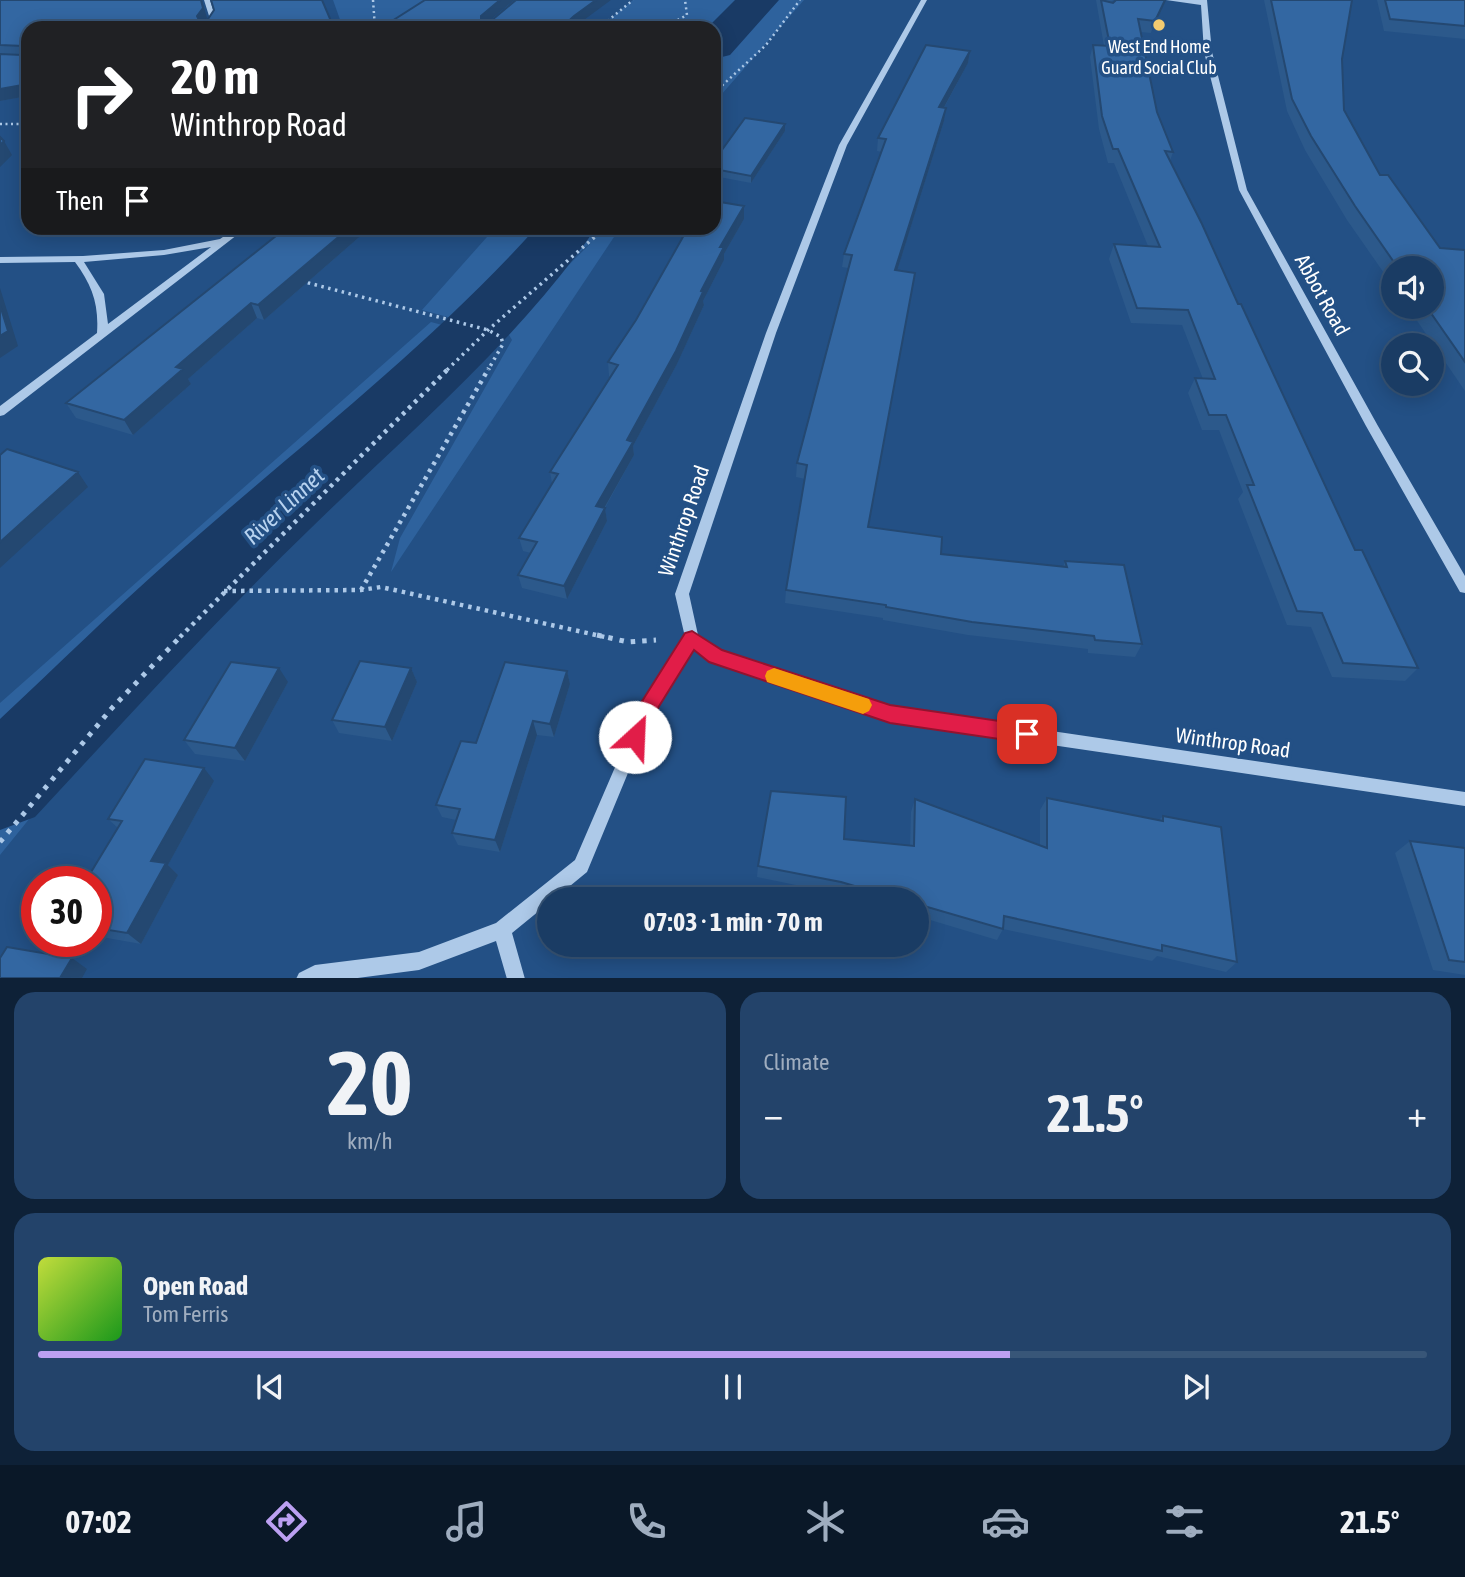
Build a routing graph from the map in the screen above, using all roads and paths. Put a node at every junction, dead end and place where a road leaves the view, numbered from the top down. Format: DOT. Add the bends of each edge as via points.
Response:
graph roads {
  1 [pos="207,0"];
  2 [pos="373,0"];
  3 [pos="634,0"];
  4 [pos="685,0"];
  5 [pos="800,0"];
  6 [pos="924,0"];
  7 [pos="1169,0"];
  8 [pos="1204,2"];
  9 [pos="211,21"];
  10 [pos="374,21"];
  11 [pos="607,21"];
  12 [pos="676,21"];
  13 [pos="721,86"];
  14 [pos="0,124"];
  15 [pos="21,124"];
  16 [pos="231,235"];
  17 [pos="597,235"];
  18 [pos="223,241"];
  19 [pos="0,260"];
  20 [pos="78,260"];
  21 [pos="293,279"];
  22 [pos="486,329"];
  23 [pos="102,334"];
  24 [pos="0,412"];
  25 [pos="1465,588"];
  26 [pos="361,590"];
  27 [pos="224,591"];
  28 [pos="692,638"];
  29 [pos="1465,799"];
  30 [pos="0,842"];
  31 [pos="502,930"];
  32 [pos="305,978"];
  33 [pos="516,978"];
  1 -- 9 [label="street"];
  2 -- 10 [label="path"];
  3 -- 11 [label="path"];
  4 -- 12 [label="path" via="687,15"];
  5 -- 13 [label="path" via="765,45"];
  6 -- 28 [label="street, Winthrop Road" via="843,145 771,333 682,594"];
  7 -- 8 [label="street"];
  8 -- 25 [label="street, Abbot Road" via="1208,52 1243,190"];
  14 -- 15 [label="path"];
  16 -- 18 [label="street"];
  17 -- 22 [label="path"];
  18 -- 20 [label="street" via="165,253"];
  18 -- 23 [label="street"];
  19 -- 20 [label="street"];
  20 -- 23 [label="street" via="104,303"];
  21 -- 22 [label="path"];
  22 -- 26 [label="path" via="501,337 503,344"];
  22 -- 27 [label="path"];
  23 -- 24 [label="street"];
  26 -- 27 [label="path"];
  26 -- 28 [label="path" via="381,587 628,642"];
  27 -- 30 [label="path" via="112,708"];
  28 -- 29 [label="street, Winthrop Road" via="716,656 890,714"];
  28 -- 31 [label="street" via="646,712 581,866"];
  31 -- 32 [label="street" via="419,961"];
  31 -- 33 [label="street"];
}
